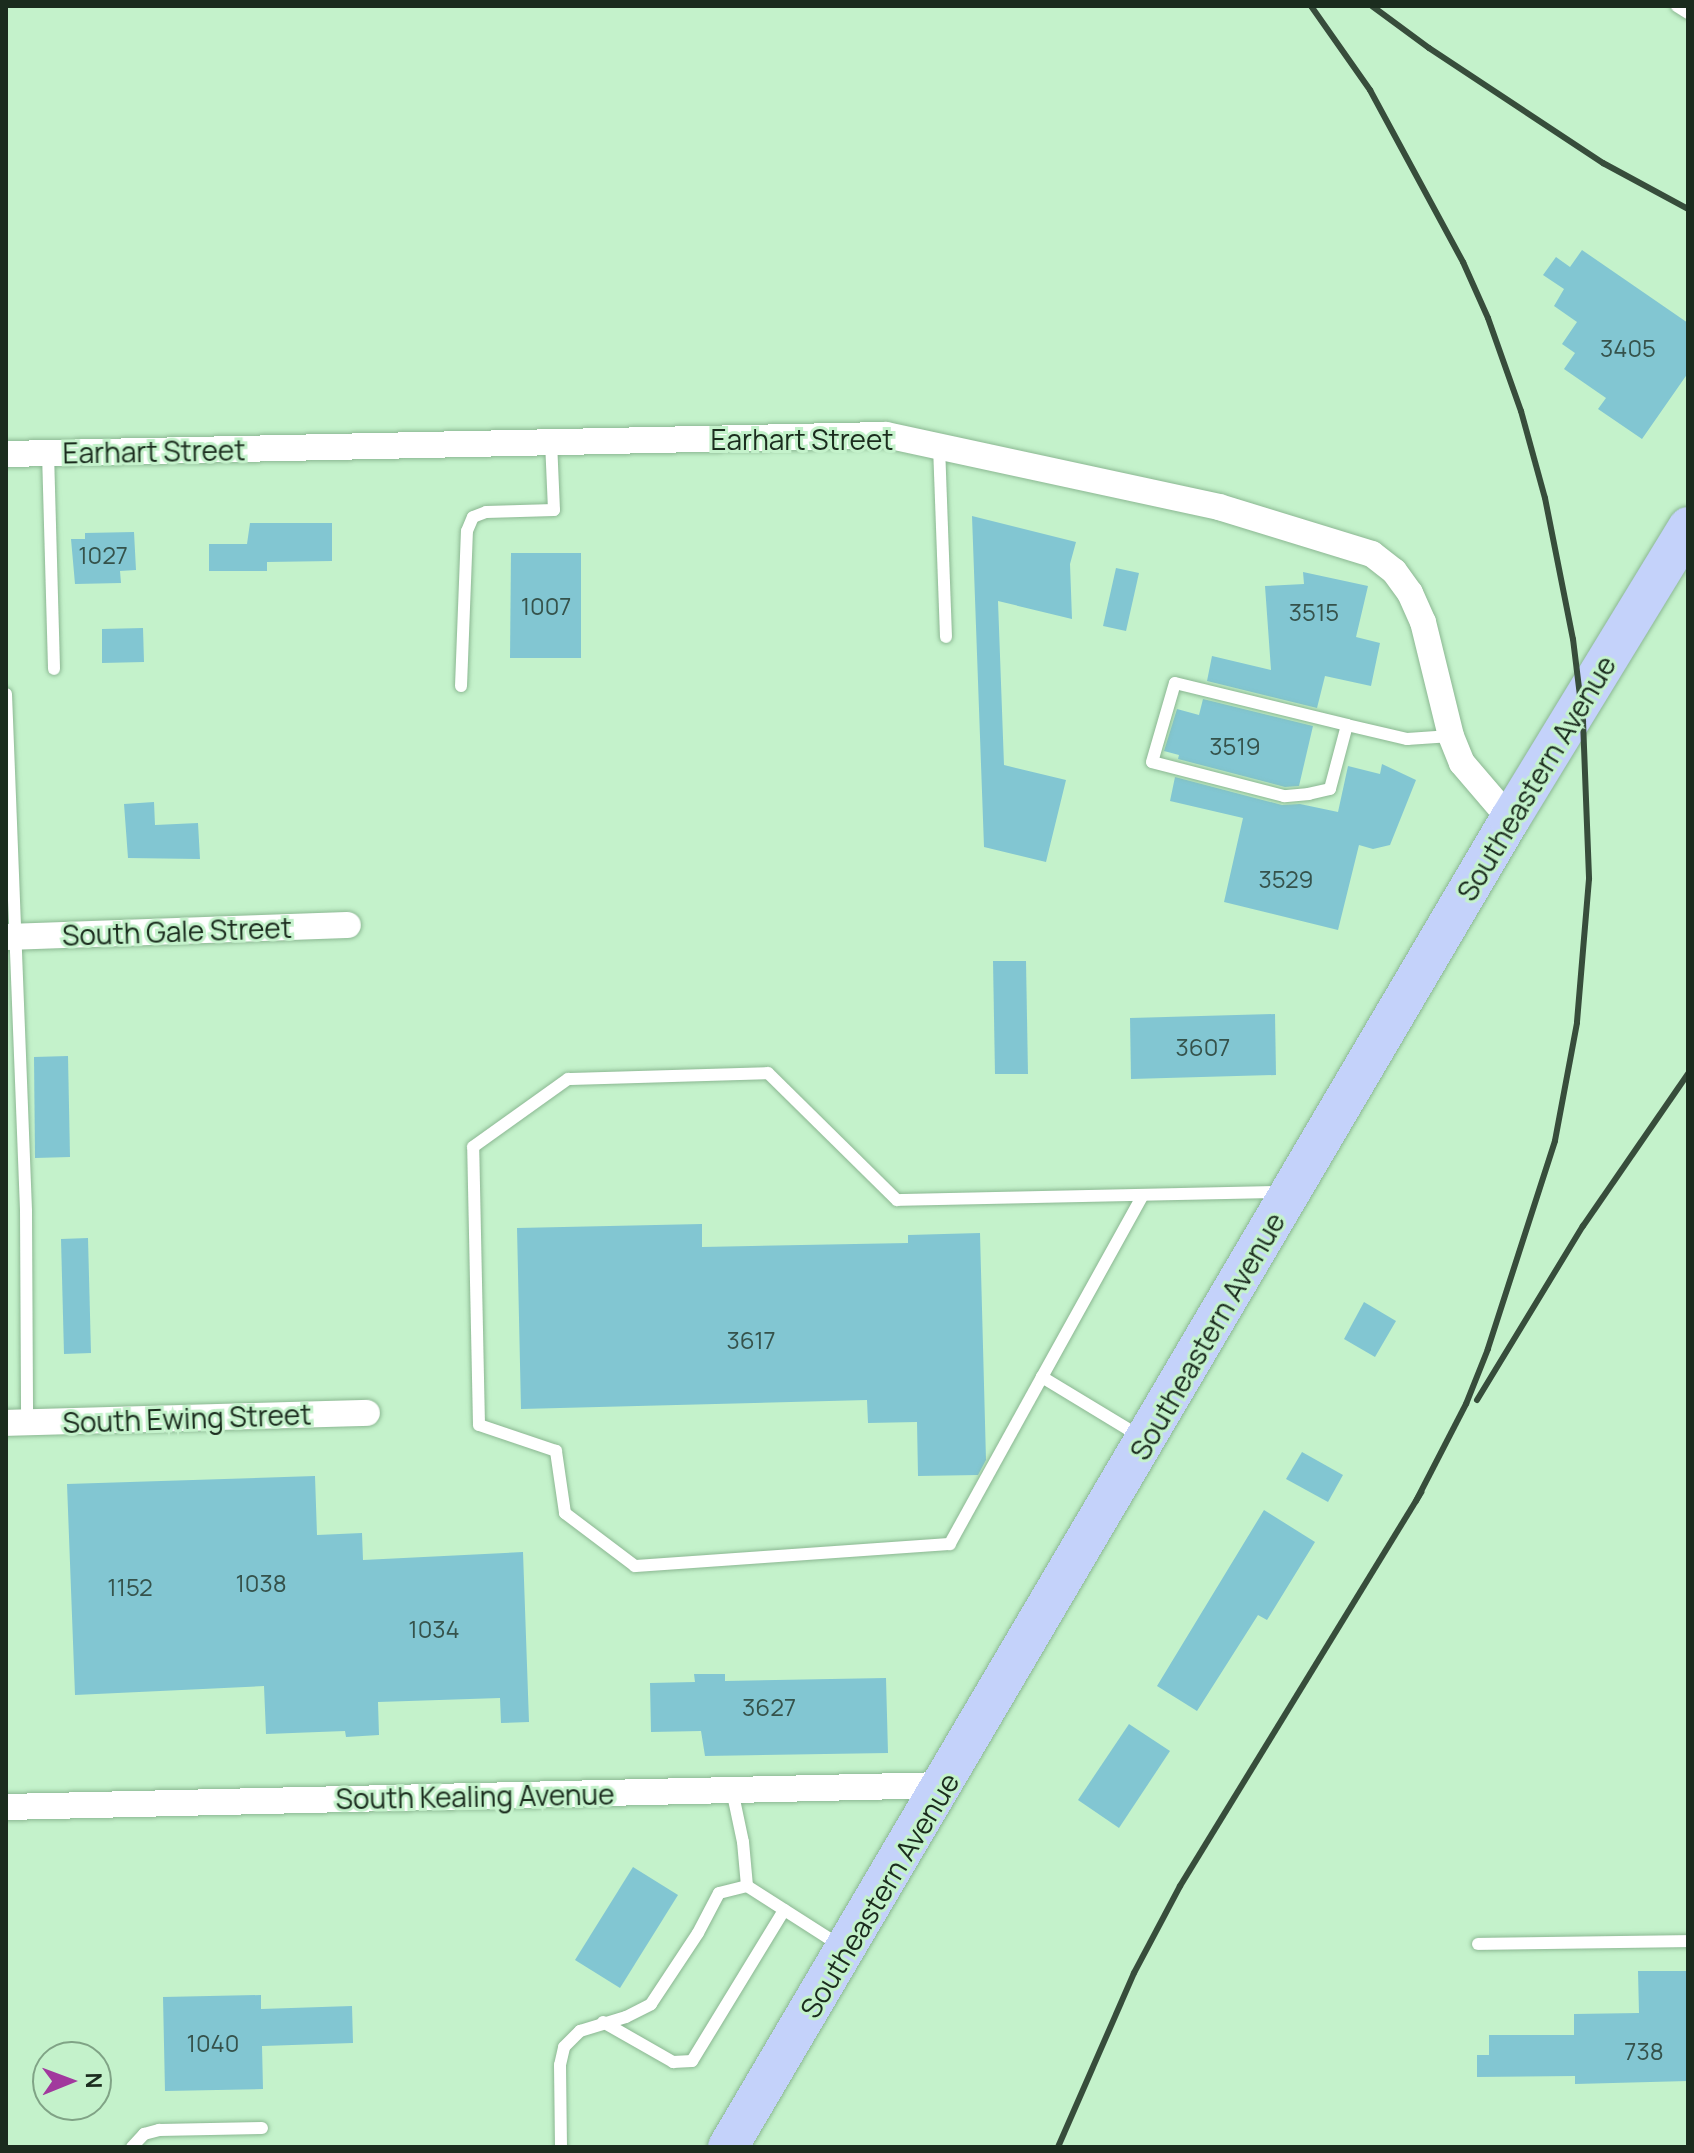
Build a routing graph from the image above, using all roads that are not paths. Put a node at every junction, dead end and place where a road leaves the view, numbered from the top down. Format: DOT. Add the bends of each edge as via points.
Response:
graph roads {
  1 [pos="1677,6"];
  2 [pos="1688,13"];
  3 [pos="551,442"];
  4 [pos="939,446"];
  5 [pos="48,453"];
  6 [pos="6,454"];
  7 [pos="1688,527"];
  8 [pos="946,637"];
  9 [pos="54,669"];
  10 [pos="461,686"];
  11 [pos="6,694"];
  12 [pos="1347,725"];
  13 [pos="1451,736"];
  14 [pos="1510,819"];
  15 [pos="348,925"];
  16 [pos="11,937"];
  17 [pos="1291,1192"];
  18 [pos="1143,1195"];
  19 [pos="1042,1377"];
  20 [pos="367,1413"];
  21 [pos="17,1422"];
  22 [pos="1146,1440"];
  23 [pos="944,1785"];
  24 [pos="732,1790"];
  25 [pos="6,1807"];
  26 [pos="747,1886"];
  27 [pos="784,1910"];
  28 [pos="1688,1941"];
  29 [pos="1478,1944"];
  30 [pos="847,1950"];
  31 [pos="603,2022"];
  32 [pos="262,2128"];
  33 [pos="132,2147"];
  34 [pos="561,2147"];
  35 [pos="728,2147"];
  1 -- 2 [label="lane"];
  3 -- 4 [label="street, Earhart Street" via="886,435"];
  3 -- 5 [label="street, Earhart Street"];
  3 -- 10 [label="lane" via="554,510 486,512 473,517 467,531"];
  4 -- 8 [label="lane"];
  4 -- 13 [label="street, Earhart Street" via="1219,507 1385,561 1410,593 1423,622"];
  5 -- 6 [label="street, Earhart Street"];
  5 -- 9 [label="lane"];
  7 -- 14 [label="main road, Southeastern Avenue"];
  11 -- 16 [label="lane"];
  12 -- 12 [label="lane" via="1175,683 1152,762 1284,796 1309,794 1330,789"];
  12 -- 13 [label="lane" via="1422,741"];
  13 -- 14 [label="street, Earhart Street" via="1462,763"];
  14 -- 17 [label="main road, Southeastern Avenue"];
  15 -- 16 [label="street, South Gale Street"];
  16 -- 21 [label="lane" via="26,1211"];
  17 -- 18 [label="lane"];
  17 -- 22 [label="main road, Southeastern Avenue"];
  18 -- 19 [label="lane"];
  18 -- 19 [label="lane" via="897,1200 768,1073 568,1079 473,1147 479,1425 556,1451 565,1513 635,1566 950,1544"];
  19 -- 22 [label="lane"];
  20 -- 21 [label="street, South Ewing Street"];
  22 -- 23 [label="main road, Southeastern Avenue"];
  23 -- 24 [label="street, South Kealing Avenue"];
  23 -- 30 [label="main road, Southeastern Avenue"];
  24 -- 25 [label="street, South Kealing Avenue"];
  24 -- 26 [label="lane"];
  26 -- 27 [label="lane"];
  26 -- 31 [label="lane" via="719,1893 651,2004"];
  27 -- 30 [label="lane"];
  27 -- 31 [label="lane" via="692,2061 673,2062"];
  28 -- 29 [label="lane"];
  30 -- 35 [label="main road, Southeastern Avenue"];
  31 -- 34 [label="lane" via="580,2031 564,2047"];
  32 -- 33 [label="lane" via="159,2130 144,2134"];
}
